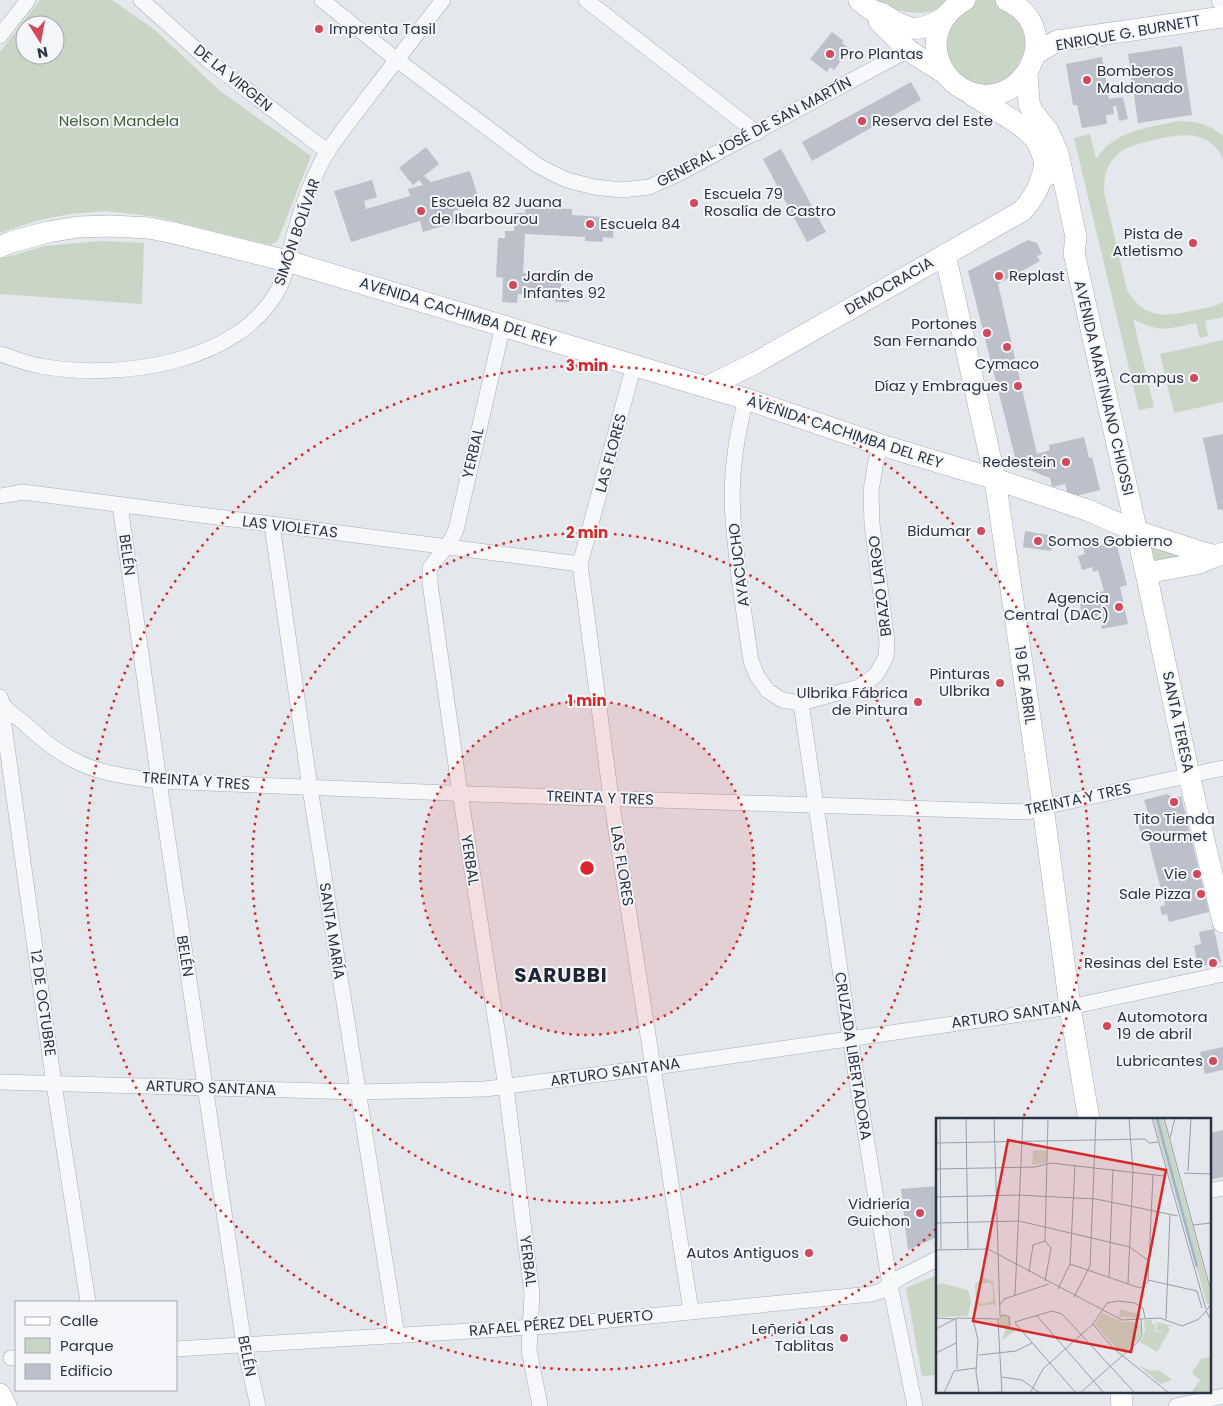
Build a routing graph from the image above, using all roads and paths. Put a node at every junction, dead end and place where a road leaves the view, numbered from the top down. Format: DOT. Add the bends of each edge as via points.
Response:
graph roads {
  1 [pos="28,0"];
  2 [pos="141,0"];
  3 [pos="322,0"];
  4 [pos="443,0"];
  5 [pos="586,0"];
  6 [pos="965,0"];
  7 [pos="1219,0"];
  8 [pos="1010,1"];
  9 [pos="866,5"];
  10 [pos="1223,6"];
  11 [pos="945,17"];
  12 [pos="1223,17"];
  13 [pos="1034,29"];
  14 [pos="0,36"];
  15 [pos="908,50"];
  16 [pos="1036,54"];
  17 [pos="397,60"];
  18 [pos="1027,74"];
  19 [pos="952,80"];
  20 [pos="757,133"];
  21 [pos="328,152"];
  22 [pos="1045,162"];
  23 [pos="0,247"];
  24 [pos="1074,253"];
  25 [pos="945,254"];
  26 [pos="287,261"];
  27 [pos="502,325"];
  28 [pos="0,354"];
  29 [pos="757,362"];
  30 [pos="634,365"];
  31 [pos="707,387"];
  32 [pos="752,401"];
  33 [pos="881,445"];
  34 [pos="1124,477"];
  35 [pos="995,479"];
  36 [pos="0,496"];
  37 [pos="120,505"];
  38 [pos="1087,510"];
  39 [pos="272,525"];
  40 [pos="1135,527"];
  41 [pos="445,548"];
  42 [pos="1221,553"];
  43 [pos="580,564"];
  44 [pos="1146,573"];
  45 [pos="1,700"];
  46 [pos="801,703"];
  47 [pos="1223,768"];
  48 [pos="1189,775"];
  49 [pos="159,781"];
  50 [pos="310,788"];
  51 [pos="460,793"];
  52 [pos="611,798"];
  53 [pos="816,805"];
  54 [pos="1043,807"];
  55 [pos="1223,922"];
  56 [pos="1223,974"];
  57 [pos="1070,1007"];
  58 [pos="850,1038"];
  59 [pos="655,1068"];
  60 [pos="0,1082"];
  61 [pos="54,1084"];
  62 [pos="205,1087"];
  63 [pos="506,1087"];
  64 [pos="358,1092"];
  65 [pos="1088,1118"];
  66 [pos="1223,1188"];
  67 [pos="1210,1191"];
  68 [pos="936,1260"];
  69 [pos="890,1285"];
  70 [pos="88,1301"];
  71 [pos="692,1311"];
  72 [pos="531,1327"];
  73 [pos="397,1336"];
  74 [pos="244,1345"];
  75 [pos="178,1349"];
  76 [pos="0,1394"];
  77 [pos="1223,1396"];
  78 [pos="6,1406"];
  79 [pos="258,1406"];
  80 [pos="540,1406"];
  81 [pos="915,1406"];
  82 [pos="1176,1406"];
  1 -- 14 [label="street"];
  2 -- 21 [label="street, DE LA VIRGEN" via="210,61"];
  3 -- 17 [label="street, GENERAL JOSÉ DE SAN MARTÍN"];
  4 -- 17 [label="street, SIMÓN BOLÍVAR"];
  5 -- 20 [label="street"];
  6 -- 11 [label="street"];
  7 -- 10 [label="street"];
  8 -- 13 [label="street" via="1024,13"];
  9 -- 11 [label="street" via="902,26 914,29"];
  9 -- 15 [label="street, AVENIDA MARTINIANO CHIOSSI"];
  10 -- 13 [label="street, ENRIQUE G. BURNETT" via="1058,32"];
  11 -- 19 [label="street" via="936,45 940,64"];
  12 -- 16 [label="street, ENRIQUE G. BURNETT" via="1057,41"];
  13 -- 16 [label="street"];
  15 -- 19 [label="street, AVENIDA MARTINIANO CHIOSSI"];
  15 -- 20 [label="street, GENERAL JOSÉ DE SAN MARTÍN"];
  16 -- 18 [label="street"];
  17 -- 20 [label="street, GENERAL JOSÉ DE SAN MARTÍN" via="537,165 567,180 594,187 622,190 649,187"];
  17 -- 21 [label="street, SIMÓN BOLÍVAR"];
  18 -- 19 [label="street" via="1013,87 995,94 976,94"];
  18 -- 24 [label="street, AVENIDA MARTINIANO CHIOSSI" via="1029,103 1048,130 1058,153 1076,236"];
  19 -- 22 [label="street, AVENIDA MARTINIANO CHIOSSI" via="1029,132"];
  21 -- 26 [label="street, SIMÓN BOLÍVAR" via="296,226"];
  22 -- 24 [label="street, AVENIDA MARTINIANO CHIOSSI" via="1065,240"];
  22 -- 25 [label="street, DEMOCRACIA" via="1034,198 1022,211"];
  23 -- 26 [label="street, AVENIDA CACHIMBA DEL REY" via="48,232 111,226 149,228"];
  24 -- 34 [label="street, AVENIDA MARTINIANO CHIOSSI"];
  25 -- 29 [label="street, DEMOCRACIA"];
  25 -- 35 [label="street, 19 DE ABRIL"];
  26 -- 27 [label="street, AVENIDA CACHIMBA DEL REY"];
  26 -- 28 [label="street, SIMÓN BOLÍVAR" via="281,285 267,308 230,339 201,353 171,362 94,370 40,366"];
  27 -- 30 [label="street, AVENIDA CACHIMBA DEL REY"];
  27 -- 41 [label="street, YERBAL" via="456,530"];
  29 -- 31 [label="street, DEMOCRACIA"];
  29 -- 32 [label="street"];
  30 -- 31 [label="street, AVENIDA CACHIMBA DEL REY"];
  30 -- 43 [label="street, LAS FLORES"];
  31 -- 32 [label="street, AVENIDA CACHIMBA DEL REY"];
  32 -- 33 [label="street, AVENIDA CACHIMBA DEL REY"];
  32 -- 46 [label="street, AYACUCHO" via="741,419 733,478 733,515 751,661 768,690 782,700"];
  33 -- 35 [label="street, AVENIDA CACHIMBA DEL REY"];
  33 -- 46 [label="street, BRAZO LARGO" via="871,492 886,657 876,674 859,687"];
  34 -- 38 [label="street" via="1116,500 1102,509"];
  34 -- 40 [label="street, AVENIDA MARTINIANO CHIOSSI"];
  35 -- 38 [label="street, AVENIDA CACHIMBA DEL REY"];
  35 -- 54 [label="street, 19 DE ABRIL"];
  36 -- 37 [label="street, LAS VIOLETAS" via="23,492"];
  37 -- 39 [label="street, LAS VIOLETAS"];
  37 -- 49 [label="street, BELÉN"];
  38 -- 40 [label="street, AVENIDA CACHIMBA DEL REY"];
  39 -- 41 [label="street, LAS VIOLETAS"];
  39 -- 50 [label="street, SANTA MARÍA"];
  40 -- 42 [label="street, AVENIDA CACHIMBA DEL REY"];
  40 -- 44 [label="street, SANTA TERESA"];
  41 -- 43 [label="street, LAS VIOLETAS"];
  41 -- 51 [label="street, YERBAL" via="430,568 430,583"];
  42 -- 44 [label="street" via="1200,562"];
  43 -- 52 [label="street, LAS FLORES"];
  44 -- 48 [label="street, SANTA TERESA"];
  45 -- 49 [label="street, TREINTA Y TRES" via="29,728 74,760 92,768"];
  45 -- 61 [label="street, 12 DE OCTUBRE"];
  46 -- 53 [label="street, CRUZADA LIBERTADORA"];
  47 -- 48 [label="street, TREINTA Y TRES"];
  48 -- 54 [label="street, TREINTA Y TRES"];
  48 -- 55 [label="street, SANTA TERESA"];
  49 -- 50 [label="street, TREINTA Y TRES"];
  49 -- 62 [label="street, BELÉN"];
  50 -- 51 [label="street, TREINTA Y TRES"];
  50 -- 64 [label="street, SANTA MARÍA"];
  51 -- 52 [label="street, TREINTA Y TRES"];
  51 -- 63 [label="street, YERBAL"];
  52 -- 53 [label="street, TREINTA Y TRES"];
  52 -- 59 [label="street, LAS FLORES"];
  53 -- 54 [label="street, TREINTA Y TRES" via="1028,812"];
  53 -- 58 [label="street, CRUZADA LIBERTADORA"];
  54 -- 57 [label="street, 19 DE ABRIL"];
  56 -- 57 [label="street, ARTURO SANTANA"];
  57 -- 58 [label="street, ARTURO SANTANA"];
  57 -- 65 [label="street, 19 DE ABRIL"];
  58 -- 59 [label="street, ARTURO SANTANA"];
  58 -- 69 [label="street, CRUZADA LIBERTADORA"];
  59 -- 63 [label="street, ARTURO SANTANA"];
  59 -- 71 [label="street, LAS FLORES"];
  60 -- 61 [label="street, ARTURO SANTANA"];
  61 -- 62 [label="street, ARTURO SANTANA"];
  61 -- 70 [label="street, 12 DE OCTUBRE"];
  62 -- 64 [label="street, ARTURO SANTANA"];
  62 -- 74 [label="street, BELÉN"];
  63 -- 64 [label="street, ARTURO SANTANA"];
  63 -- 72 [label="street, YERBAL" via="532,1294"];
  64 -- 73 [label="street, SANTA MARÍA"];
  66 -- 67 [label="street"];
  68 -- 69 [label="street, RAFAEL PÉREZ DEL PUERTO"];
  69 -- 71 [label="street, RAFAEL PÉREZ DEL PUERTO" via="871,1294"];
  69 -- 81 [label="street, CRUZADA LIBERTADORA"];
  71 -- 72 [label="street, RAFAEL PÉREZ DEL PUERTO"];
  72 -- 73 [label="street, RAFAEL PÉREZ DEL PUERTO"];
  72 -- 80 [label="street, YERBAL" via="529,1350"];
  73 -- 74 [label="street, RAFAEL PÉREZ DEL PUERTO"];
  74 -- 75 [label="street, RAFAEL PÉREZ DEL PUERTO"];
  74 -- 79 [label="street, BELÉN"];
  76 -- 78 [label="street"];
  77 -- 82 [label="street"];
}
